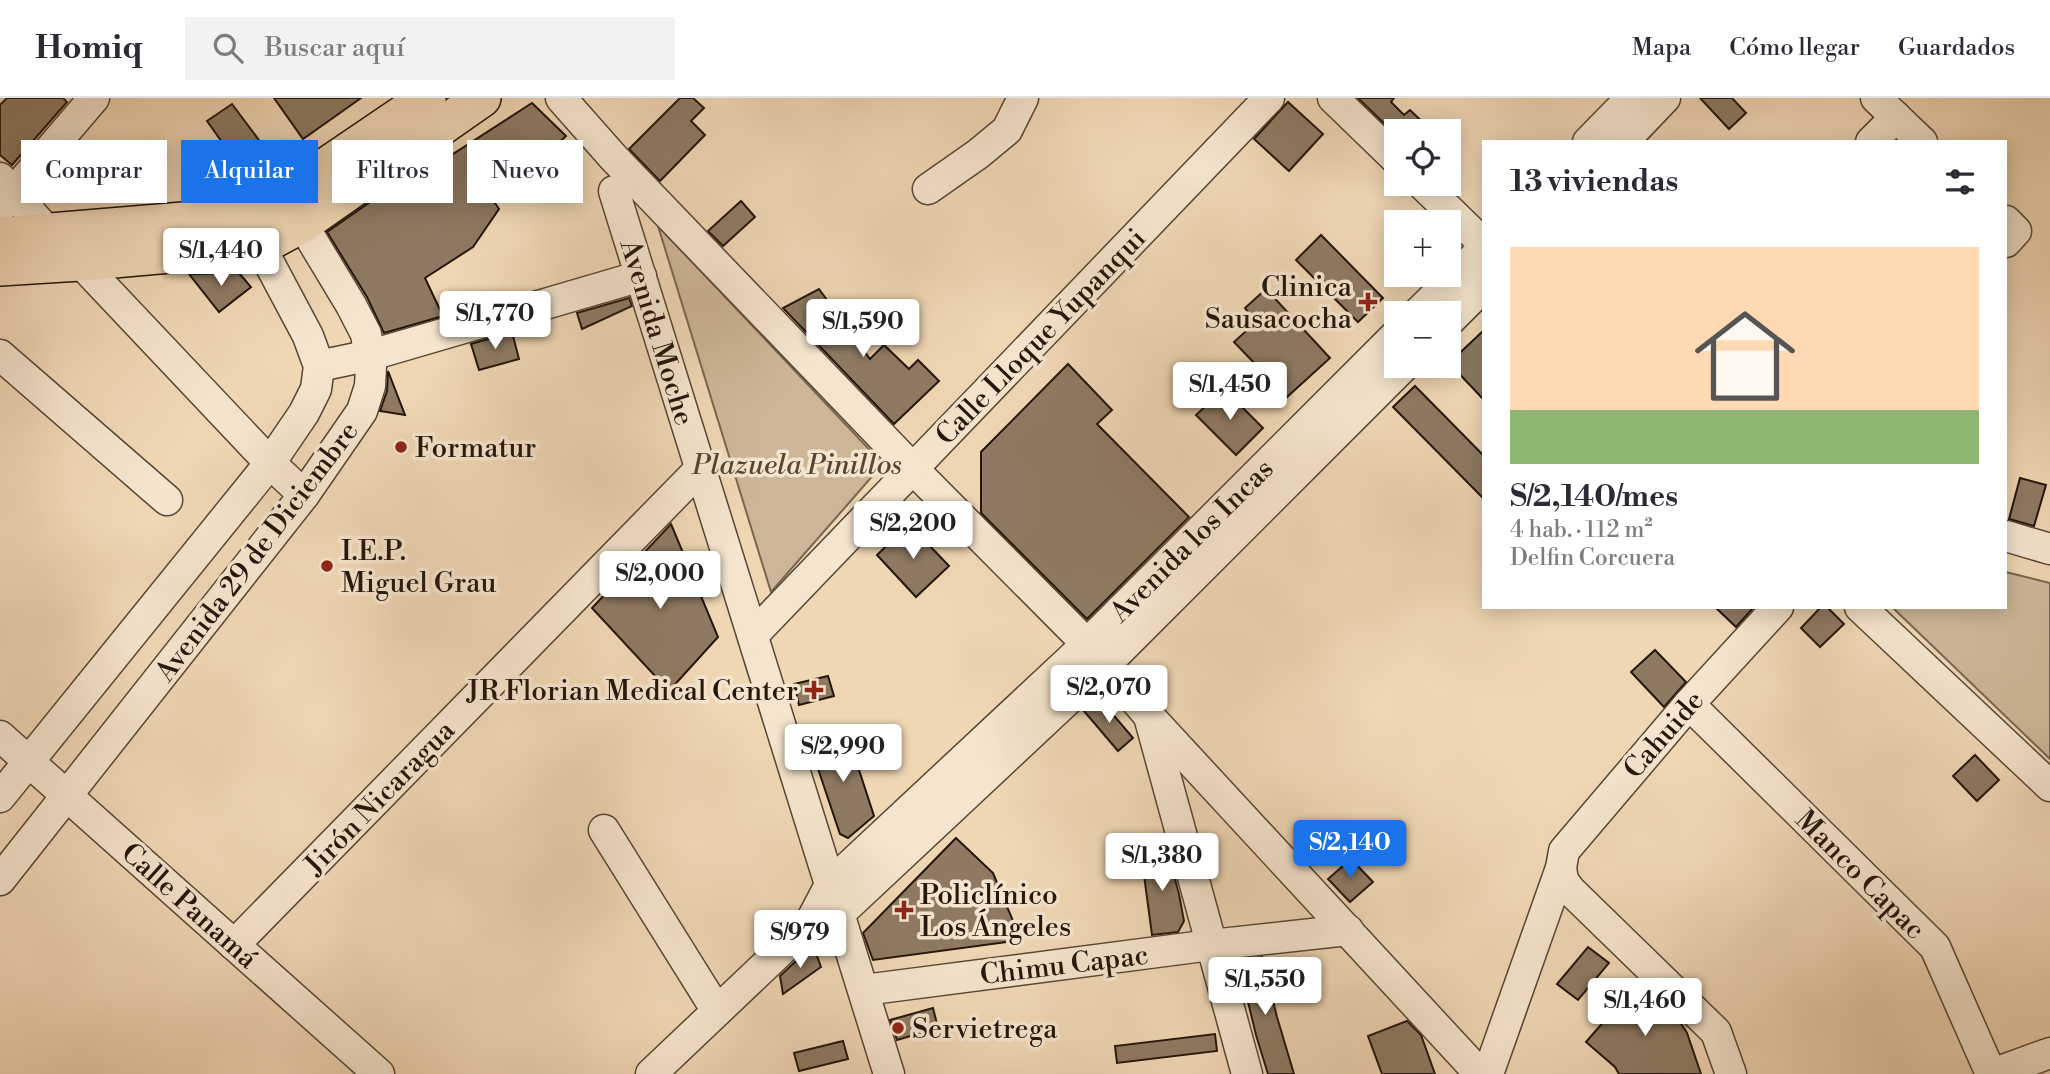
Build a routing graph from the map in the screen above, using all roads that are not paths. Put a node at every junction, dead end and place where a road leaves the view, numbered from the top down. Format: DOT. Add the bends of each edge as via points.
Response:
graph roads {
  1 [pos="94,98"];
  2 [pos="427,98"];
  3 [pos="482,98"];
  4 [pos="561,98"];
  5 [pos="1023,98"];
  6 [pos="1269,98"];
  7 [pos="1333,98"];
  8 [pos="1630,98"];
  9 [pos="1665,98"];
  10 [pos="1886,107"];
  11 [pos="1590,140"];
  12 [pos="1625,140"];
  13 [pos="1872,140"];
  14 [pos="1920,140"];
  15 [pos="1384,147"];
  16 [pos="928,189"];
  17 [pos="614,191"];
  18 [pos="4,193"];
  19 [pos="1434,196"];
  20 [pos="293,209"];
  21 [pos="253,231"];
  22 [pos="48,232"];
  23 [pos="0,236"];
  24 [pos="1482,244"];
  25 [pos="1482,248"];
  26 [pos="80,262"];
  27 [pos="0,267"];
  28 [pos="641,276"];
  29 [pos="1482,288"];
  30 [pos="1430,301"];
  31 [pos="1461,309"];
  32 [pos="1384,348"];
  33 [pos="0,355"];
  34 [pos="371,355"];
  35 [pos="319,366"];
  36 [pos="1391,378"];
  37 [pos="270,463"];
  38 [pos="701,468"];
  39 [pos="913,469"];
  40 [pos="304,495"];
  41 [pos="167,500"];
  42 [pos="2007,536"];
  43 [pos="2050,549"];
  44 [pos="1776,609"];
  45 [pos="1862,609"];
  46 [pos="753,635"];
  47 [pos="1096,654"];
  48 [pos="1689,704"];
  49 [pos="1149,716"];
  50 [pos="0,736"];
  51 [pos="28,761"];
  52 [pos="2050,786"];
  53 [pos="67,795"];
  54 [pos="0,797"];
  55 [pos="604,830"];
  56 [pos="1561,868"];
  57 [pos="0,880"];
  58 [pos="831,883"];
  59 [pos="839,914"];
  60 [pos="810,923"];
  61 [pos="1348,930"];
  62 [pos="234,945"];
  63 [pos="1211,945"];
  64 [pos="864,990"];
  65 [pos="717,1011"];
  66 [pos="2050,1053"];
  67 [pos="379,1074"];
  68 [pos="652,1074"];
  69 [pos="889,1074"];
  70 [pos="1247,1074"];
  71 [pos="1480,1074"];
  72 [pos="1488,1074"];
  73 [pos="1731,1074"];
  74 [pos="1991,1074"];
  1 -- 18 [label="street"];
  2 -- 20 [label="main road"];
  3 -- 20 [label="main road"];
  4 -- 39 [label="street"];
  5 -- 16 [label="street" via="1007,130"];
  6 -- 39 [label="street, Calle Lloque Yupanqui"];
  7 -- 15 [label="street"];
  8 -- 11 [label="street"];
  9 -- 12 [label="street"];
  10 -- 13 [label="street"];
  10 -- 14 [label="street"];
  17 -- 28 [label="street, Avenida Moche"];
  18 -- 22 [label="street"];
  19 -- 24 [label="street"];
  20 -- 21 [label="main road"];
  20 -- 34 [label="street, Avenida 29 de Diciembre" via="366,334"];
  21 -- 22 [label="main road"];
  21 -- 26 [label="main road"];
  21 -- 35 [label="street"];
  22 -- 23 [label="main road"];
  25 -- 30 [label="street"];
  26 -- 27 [label="main road"];
  26 -- 37 [label="street"];
  28 -- 34 [label="street"];
  28 -- 38 [label="street, Avenida Moche"];
  29 -- 31 [label="street"];
  32 -- 47 [label="street, Avenida los Incas"];
  33 -- 41 [label="street"];
  34 -- 35 [label="street"];
  34 -- 40 [label="street, Avenida 29 de Diciembre" via="370,386 362,411"];
  35 -- 37 [label="street, Avenida 29 de Diciembre" via="316,389 304,414"];
  36 -- 47 [label="street, Avenida los Incas"];
  37 -- 40 [label="street"];
  37 -- 51 [label="street, Avenida 29 de Diciembre"];
  38 -- 46 [label="street, Avenida Moche"];
  38 -- 62 [label="street, Jirón Nicaragua"];
  39 -- 46 [label="street, Calle Lloque Yupanqui"];
  39 -- 47 [label="street"];
  40 -- 53 [label="street, Avenida 29 de Diciembre"];
  42 -- 43 [label="street"];
  44 -- 48 [label="street, Cahuide"];
  45 -- 52 [label="street"];
  46 -- 58 [label="street, Avenida Moche"];
  47 -- 49 [label="street"];
  47 -- 58 [label="street, Avenida los Incas"];
  47 -- 59 [label="street, Avenida los Incas"];
  48 -- 56 [label="street, Cahuide" via="1572,839"];
  48 -- 74 [label="street, Manco Capac" via="1935,947"];
  49 -- 61 [label="street"];
  49 -- 63 [label="street"];
  50 -- 51 [label="street, Calle Panamá"];
  51 -- 53 [label="street, Calle Panamá"];
  51 -- 54 [label="street, Avenida 29 de Diciembre"];
  53 -- 57 [label="street, Avenida 29 de Diciembre"];
  53 -- 62 [label="street, Calle Panamá"];
  55 -- 65 [label="street"];
  56 -- 72 [label="street, Cahuide"];
  56 -- 73 [label="street" via="1570,890 1716,1032"];
  58 -- 59 [label="street, Avenida Moche"];
  58 -- 60 [label="street, Avenida los Incas"];
  59 -- 60 [label="street, Avenida los Incas"];
  59 -- 64 [label="street, Avenida Moche"];
  60 -- 65 [label="street, Avenida los Incas"];
  61 -- 63 [label="street, Chimu Capac"];
  61 -- 71 [label="street"];
  62 -- 67 [label="street, Calle Panamá"];
  63 -- 64 [label="street, Chimu Capac"];
  63 -- 70 [label="street"];
  64 -- 69 [label="street, Avenida Moche"];
  65 -- 68 [label="street, Avenida los Incas"];
  66 -- 74 [label="street"];
}
